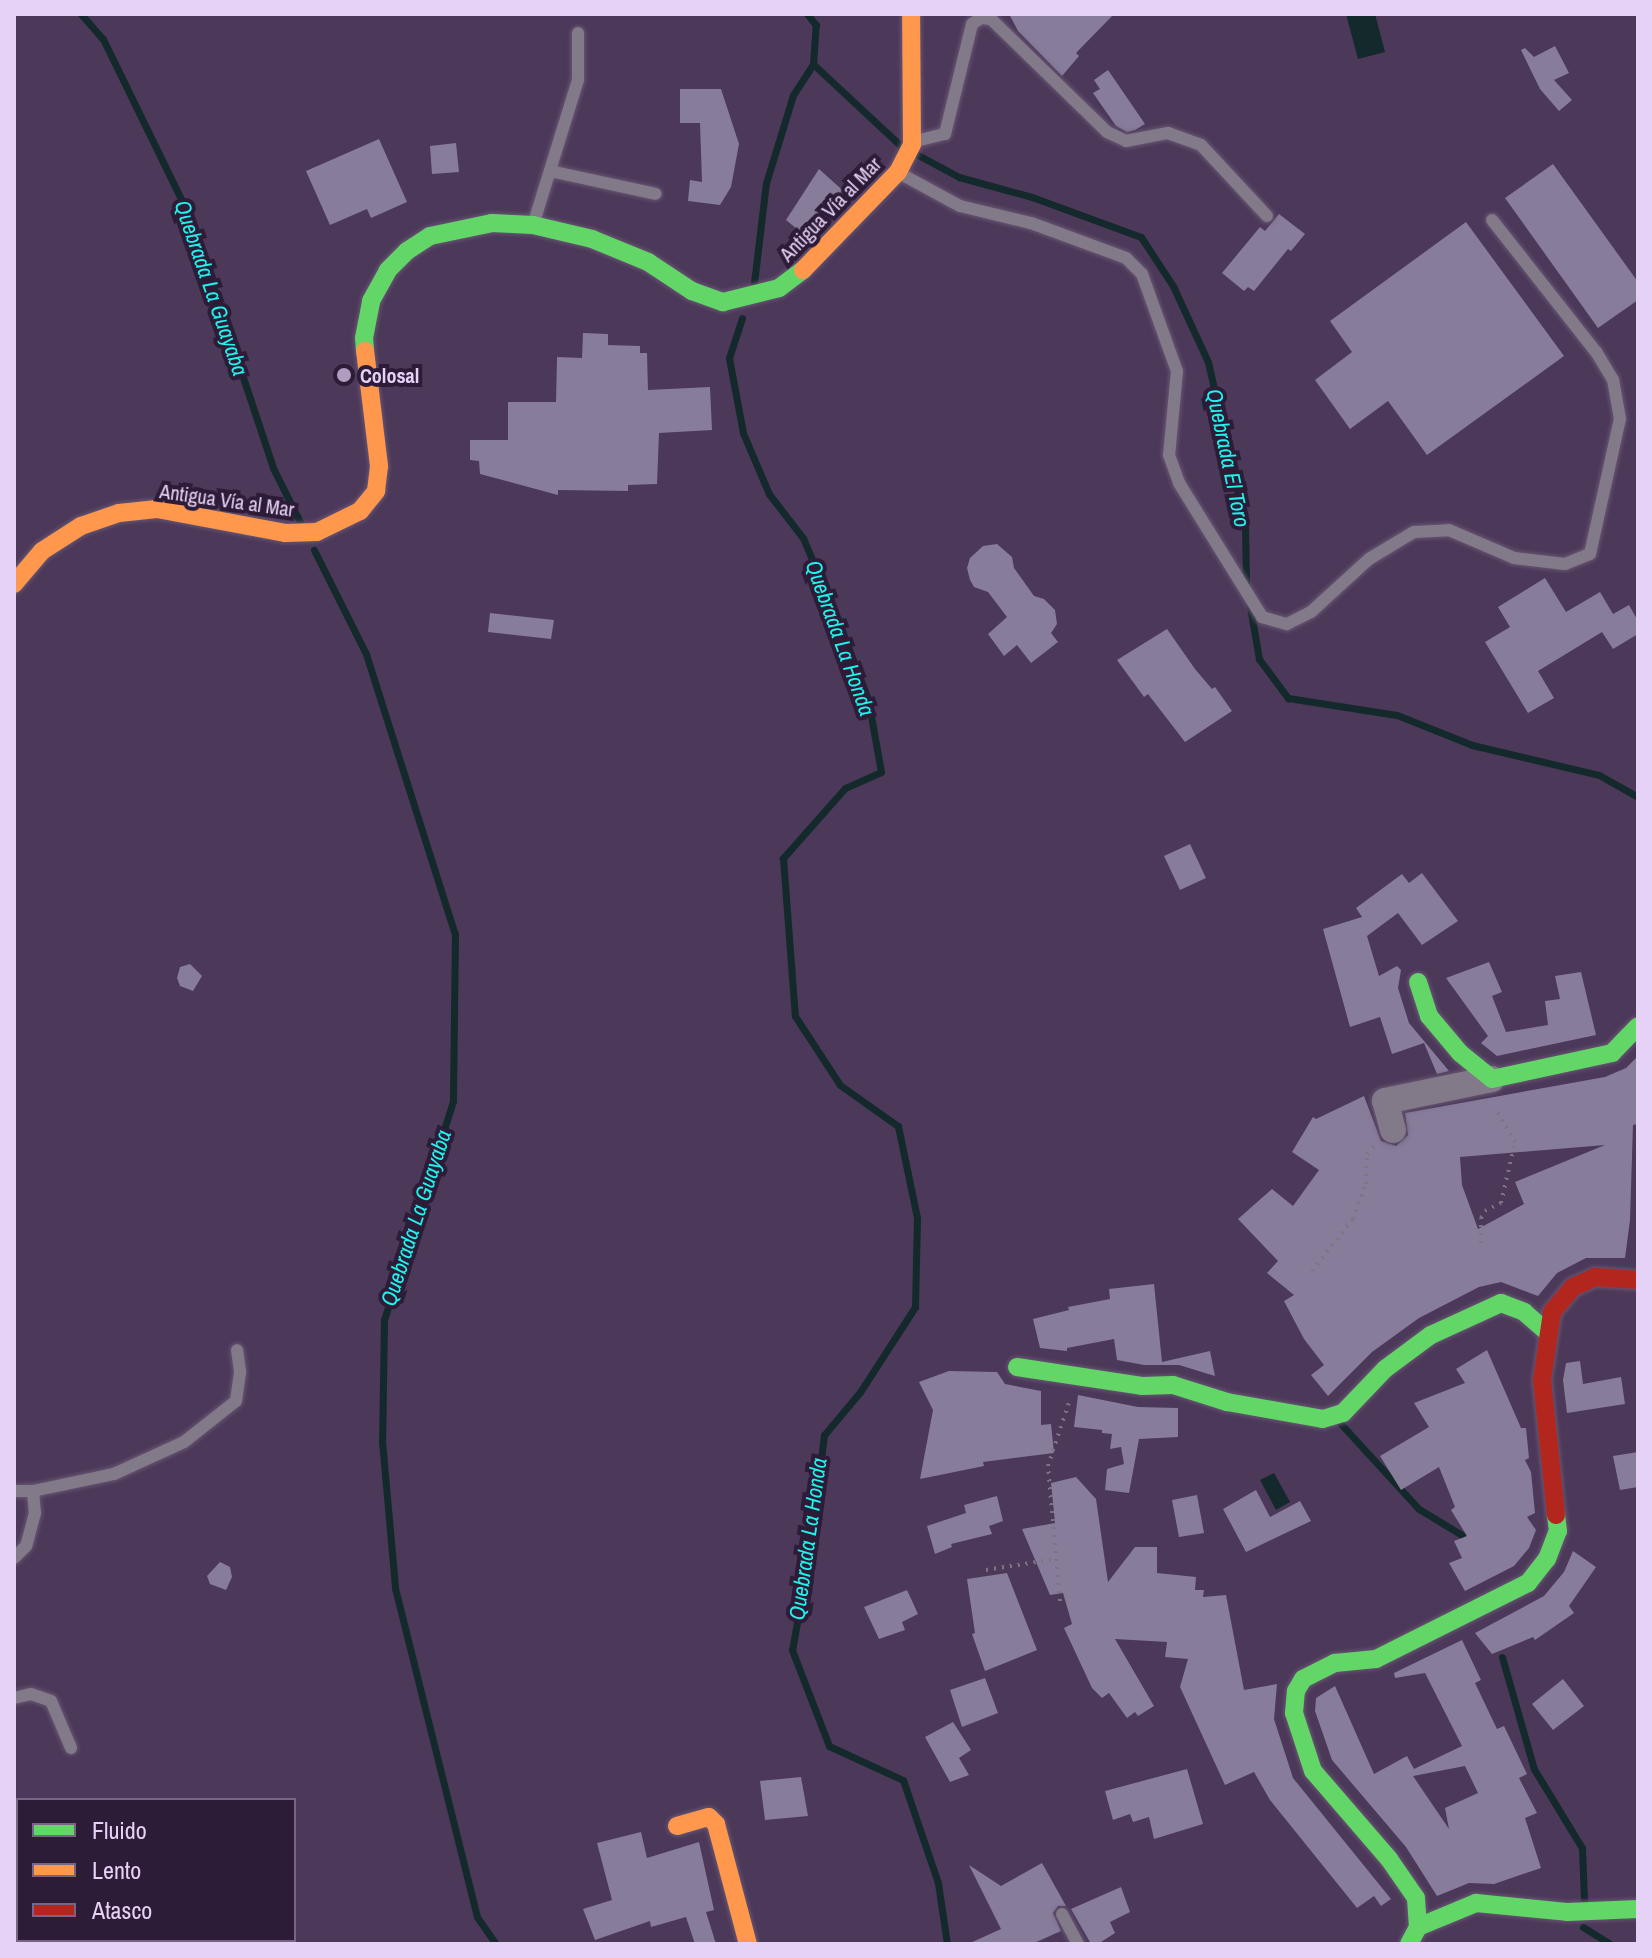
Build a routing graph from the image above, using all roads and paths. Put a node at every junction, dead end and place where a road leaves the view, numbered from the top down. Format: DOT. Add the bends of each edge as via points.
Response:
graph roads {
  1 [pos="911,14"];
  2 [pos="578,33"];
  3 [pos="913,143"];
  4 [pos="900,169"];
  5 [pos="550,171"];
  6 [pos="656,194"];
  7 [pos="1267,216"];
  8 [pos="1492,220"];
  9 [pos="533,225"];
  10 [pos="14,584"];
  11 [pos="1418,982"];
  12 [pos="1638,1026"];
  13 [pos="1492,1079"];
  14 [pos="1393,1130"];
  15 [pos="1481,1243"];
  16 [pos="1312,1271"];
  17 [pos="1638,1280"];
  18 [pos="1546,1331"];
  19 [pos="237,1350"];
  20 [pos="1017,1367"];
  21 [pos="1075,1373"];
  22 [pos="14,1491"];
  23 [pos="33,1491"];
  24 [pos="14,1558"];
  25 [pos="1055,1559"];
  26 [pos="986,1570"];
  27 [pos="1060,1601"];
  28 [pos="14,1698"];
  29 [pos="71,1748"];
  30 [pos="677,1826"];
  31 [pos="1638,1909"];
  32 [pos="1062,1914"];
  33 [pos="1418,1927"];
  34 [pos="748,1944"];
  35 [pos="1078,1944"];
  36 [pos="1409,1944"];
  1 -- 3 [label="street, Antigua Vía al Mar"];
  2 -- 5 [label="lane" via="578,80"];
  3 -- 4 [label="street, Antigua Vía al Mar"];
  3 -- 7 [label="lane" via="945,134 972,24 991,19 1107,132 1126,141 1168,133 1201,145"];
  4 -- 8 [label="lane" via="960,206 1031,223 1126,258 1142,274 1177,371 1169,455 1179,483 1262,617 1287,624 1312,611 1369,559 1414,532 1449,530 1514,558 1565,564 1590,554 1620,419 1613,380"];
  4 -- 9 [label="street, Antigua Vía al Mar" via="811,265 779,288 746,299 723,302 592,239"];
  5 -- 6 [label="lane"];
  5 -- 9 [label="lane"];
  9 -- 10 [label="street, Antigua Vía al Mar" via="492,223 444,232 407,251 388,270 371,301 364,338 379,466 376,491 360,511 317,532 285,533 157,509 119,513 81,526 42,551"];
  11 -- 13 [label="street" via="1429,1016 1460,1053"];
  12 -- 13 [label="street" via="1612,1053"];
  13 -- 14 [label="street" via="1385,1101"];
  13 -- 15 [label="path" via="1490,1095 1515,1142 1501,1203 1481,1218"];
  14 -- 16 [label="path" via="1393,1137 1368,1150 1362,1199 1353,1219"];
  17 -- 18 [label="street" via="1595,1277 1573,1287 1552,1312"];
  18 -- 21 [label="street" via="1524,1312 1501,1303 1431,1335 1385,1369 1343,1413 1323,1419 1227,1402 1173,1385 1142,1386"];
  18 -- 33 [label="street" via="1542,1380 1558,1531 1547,1559 1528,1583 1376,1659 1335,1663 1303,1679 1296,1691 1294,1713 1313,1771 1416,1898"];
  19 -- 23 [label="lane" via="236,1401 184,1442 114,1474"];
  20 -- 21 [label="street"];
  21 -- 25 [label="path" via="1048,1466"];
  22 -- 23 [label="lane"];
  23 -- 24 [label="lane" via="35,1513 26,1546"];
  25 -- 26 [label="path"];
  25 -- 27 [label="path"];
  28 -- 29 [label="lane" via="31,1694 51,1701"];
  30 -- 34 [label="street" via="709,1817 716,1824"];
  31 -- 33 [label="street" via="1567,1912 1476,1903"];
  32 -- 35 [label="lane"];
  33 -- 36 [label="street"];
}
